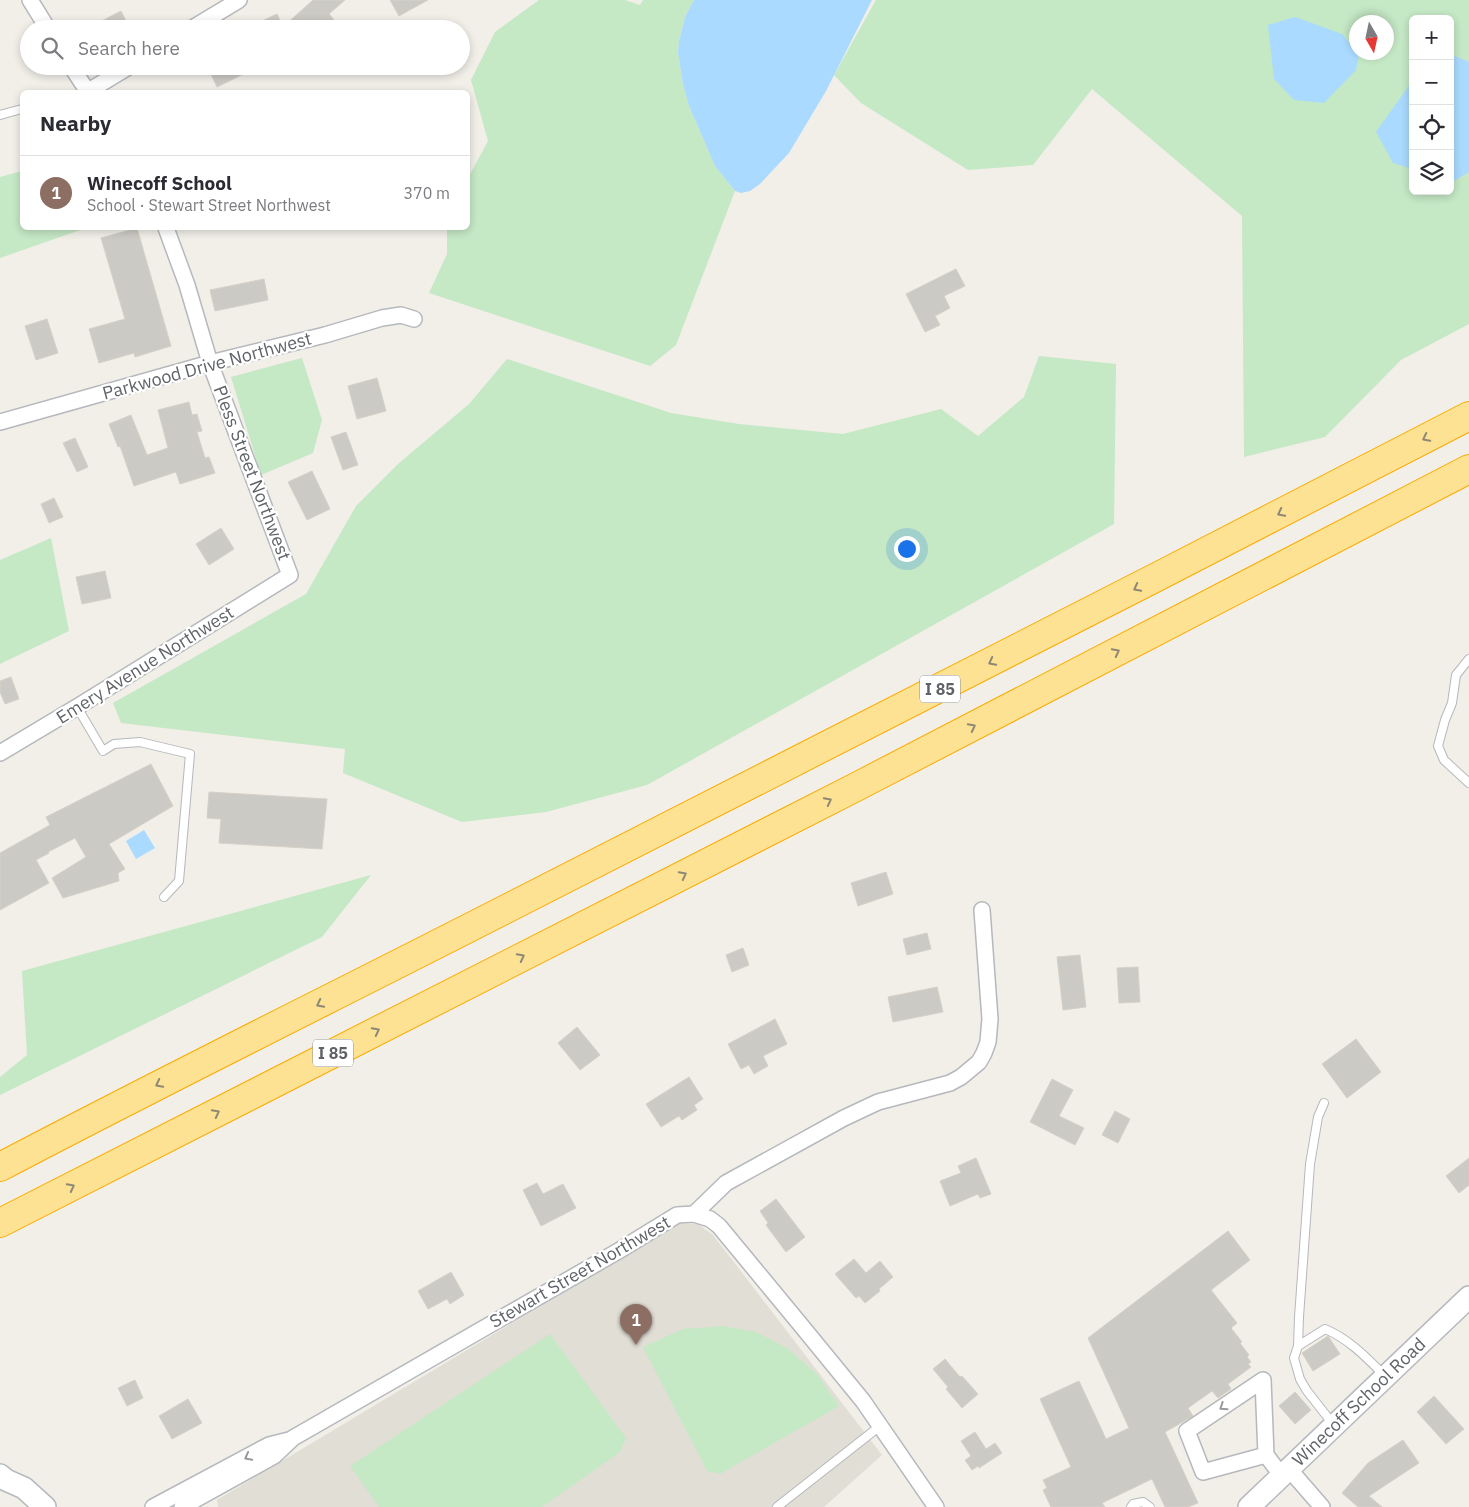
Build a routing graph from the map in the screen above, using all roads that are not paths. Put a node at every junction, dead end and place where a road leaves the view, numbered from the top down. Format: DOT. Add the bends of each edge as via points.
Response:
graph roads {
  1 [pos="30,0"];
  2 [pos="239,0"];
  3 [pos="42,20"];
  4 [pos="207,20"];
  5 [pos="77,75"];
  6 [pos="115,75"];
  7 [pos="86,90"];
  8 [pos="90,90"];
  9 [pos="20,110"];
  10 [pos="0,115"];
  11 [pos="167,230"];
  12 [pos="414,319"];
  13 [pos="210,364"];
  14 [pos="1469,416"];
  15 [pos="0,422"];
  16 [pos="1469,469"];
  17 [pos="290,576"];
  18 [pos="1469,659"];
  19 [pos="77,708"];
  20 [pos="0,753"];
  21 [pos="1469,784"];
  22 [pos="164,898"];
  23 [pos="982,910"];
  24 [pos="132,1098"];
  25 [pos="1324,1103"];
  26 [pos="0,1155"];
  27 [pos="0,1167"];
  28 [pos="694,1214"];
  29 [pos="0,1225"];
  30 [pos="1469,1297"];
  31 [pos="1298,1346"];
  32 [pos="1385,1377"];
  33 [pos="1334,1425"];
  34 [pos="880,1426"];
  35 [pos="293,1438"];
  36 [pos="1266,1455"];
  37 [pos="1285,1472"];
  38 [pos="3,1478"];
  39 [pos="191,1505"];
  40 [pos="1319,1506"];
  41 [pos="22,1507"];
  42 [pos="45,1507"];
  43 [pos="153,1507"];
  44 [pos="778,1507"];
  45 [pos="936,1507"];
  46 [pos="1131,1507"];
  47 [pos="1150,1507"];
  48 [pos="1248,1507"];
  1 -- 3 [label="street"];
  2 -- 4 [label="street"];
  5 -- 7 [label="street"];
  6 -- 8 [label="street"];
  9 -- 10 [label="lane"];
  11 -- 13 [label="street, Pless Street Northwest"];
  12 -- 13 [label="street, Parkwood Drive Northwest" via="401,315 382,318"];
  13 -- 15 [label="street, Parkwood Drive Northwest"];
  13 -- 17 [label="street, Pless Street Northwest"];
  14 -- 24 [label="highway, I 85, one-way" via="1025,646"];
  29 -- 16 [label="highway, I 85, one-way"];
  17 -- 19 [label="street, Emery Avenue Northwest"];
  18 -- 21 [label="lane" via="1456,675 1452,703 1438,746 1444,760"];
  19 -- 20 [label="street, Emery Avenue Northwest"];
  19 -- 22 [label="lane" via="103,751 114,744 140,742 190,754 179,881"];
  23 -- 28 [label="street" via="990,1019 988,1042 979,1062 950,1083 878,1102 844,1118 726,1183"];
  24 -- 26 [label="highway"];
  24 -- 27 [label="highway, I 85"];
  25 -- 31 [label="lane" via="1318,1116 1310,1164"];
  28 -- 34 [label="street, Stewart Street Northwest" via="719,1226"];
  28 -- 35 [label="street, Stewart Street Northwest" via="677,1215"];
  30 -- 32 [label="street, Winecoff School Road"];
  31 -- 32 [label="lane" via="1325,1329 1357,1348"];
  31 -- 33 [label="lane" via="1294,1358 1300,1378"];
  32 -- 33 [label="street, Winecoff School Road"];
  33 -- 37 [label="street, Winecoff School Road"];
  34 -- 44 [label="lane"];
  34 -- 45 [label="street, Stewart Street Northwest"];
  35 -- 39 [label="street, Stewart Street Northwest" via="274,1456"];
  35 -- 43 [label="street, Stewart Street Northwest, one-way" via="269,1445"];
  36 -- 36 [label="street, one-way" via="1263,1380 1187,1432 1203,1472"];
  36 -- 37 [label="street"];
  37 -- 40 [label="street"];
  37 -- 48 [label="street, Winecoff School Road"];
  38 -- 41 [label="street"];
  38 -- 42 [label="street" via="24,1488"];
  46 -- 47 [label="lane" via="1143,1502"];
}
